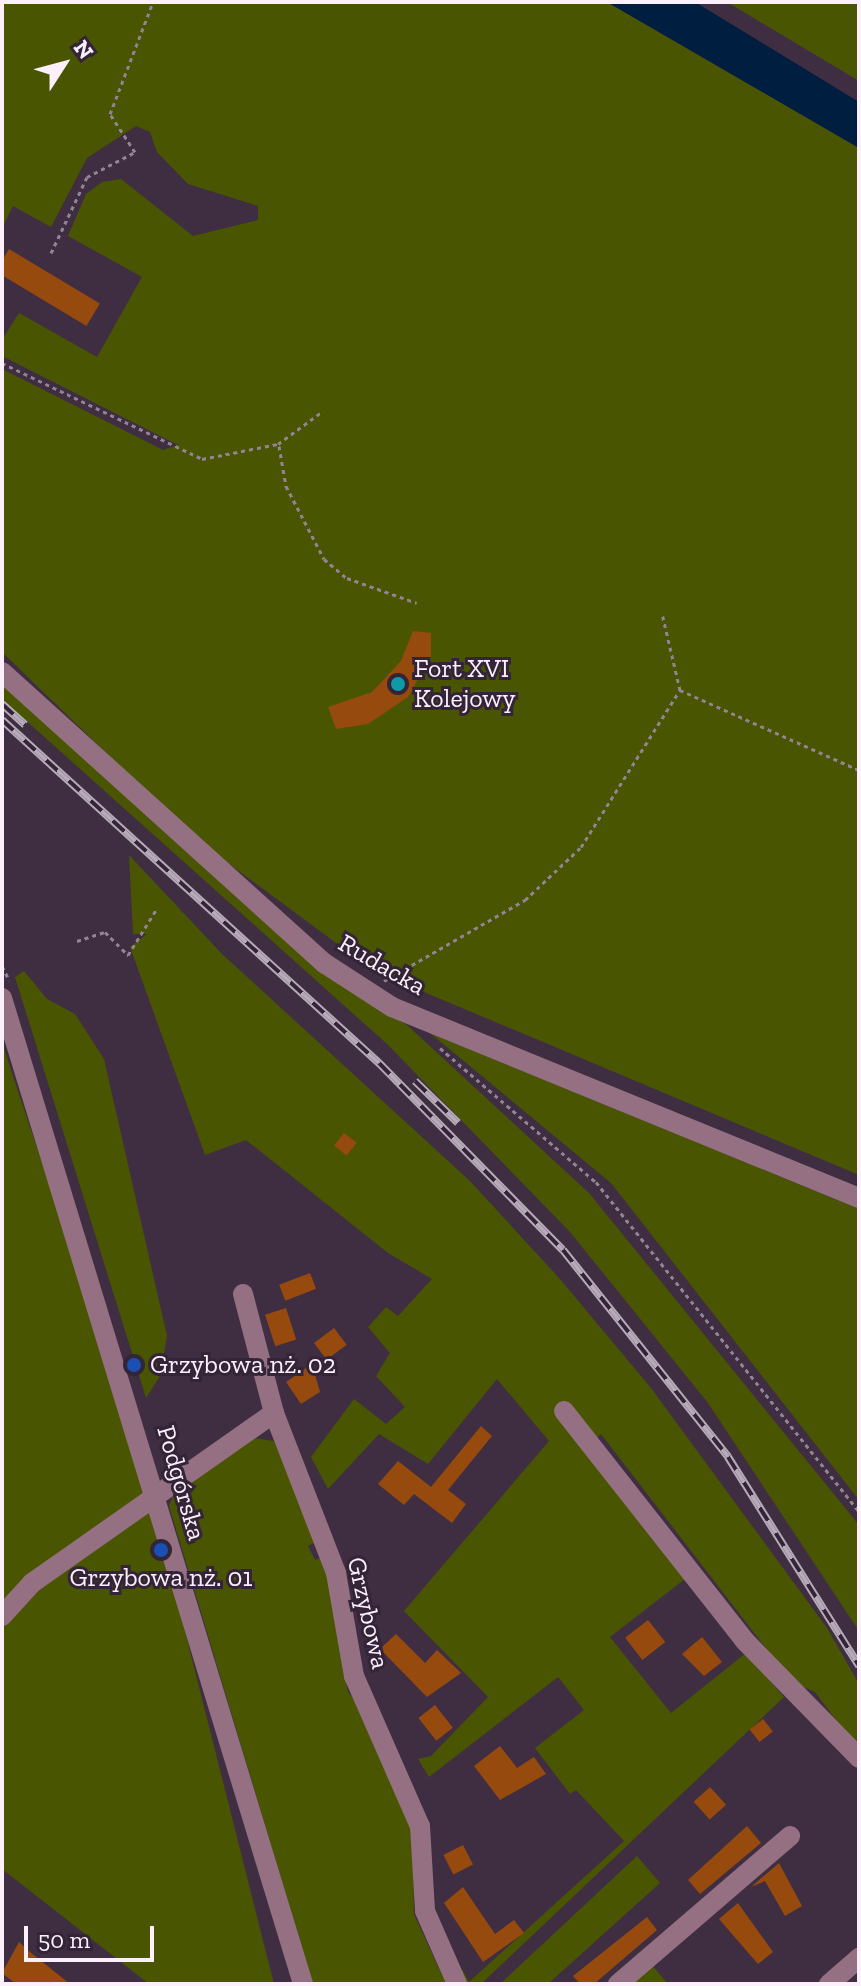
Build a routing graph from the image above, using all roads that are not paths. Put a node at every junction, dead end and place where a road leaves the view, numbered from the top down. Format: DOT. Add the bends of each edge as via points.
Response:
graph roads {
  1 [pos="2,672"];
  2 [pos="2,998"];
  3 [pos="859,1198"];
  4 [pos="243,1294"];
  5 [pos="564,1411"];
  6 [pos="274,1413"];
  7 [pos="157,1494"];
  8 [pos="2,1616"];
  9 [pos="859,1758"];
  10 [pos="790,1836"];
  11 [pos="859,1958"];
  12 [pos="303,1984"];
  13 [pos="457,1984"];
  14 [pos="618,1984"];
  15 [pos="829,1984"];
  1 -- 3 [label="street, Rudacka" via="324,963 392,1007"];
  2 -- 7 [label="street, Podgórska"];
  4 -- 6 [label="street, Grzybowa"];
  5 -- 9 [label="street" via="744,1640"];
  6 -- 7 [label="street"];
  6 -- 13 [label="street, Grzybowa" via="336,1573 354,1676 420,1826 425,1911"];
  7 -- 8 [label="street" via="32,1583"];
  7 -- 12 [label="street, Podgórska"];
  10 -- 14 [label="street"];
  11 -- 15 [label="street"];
}
